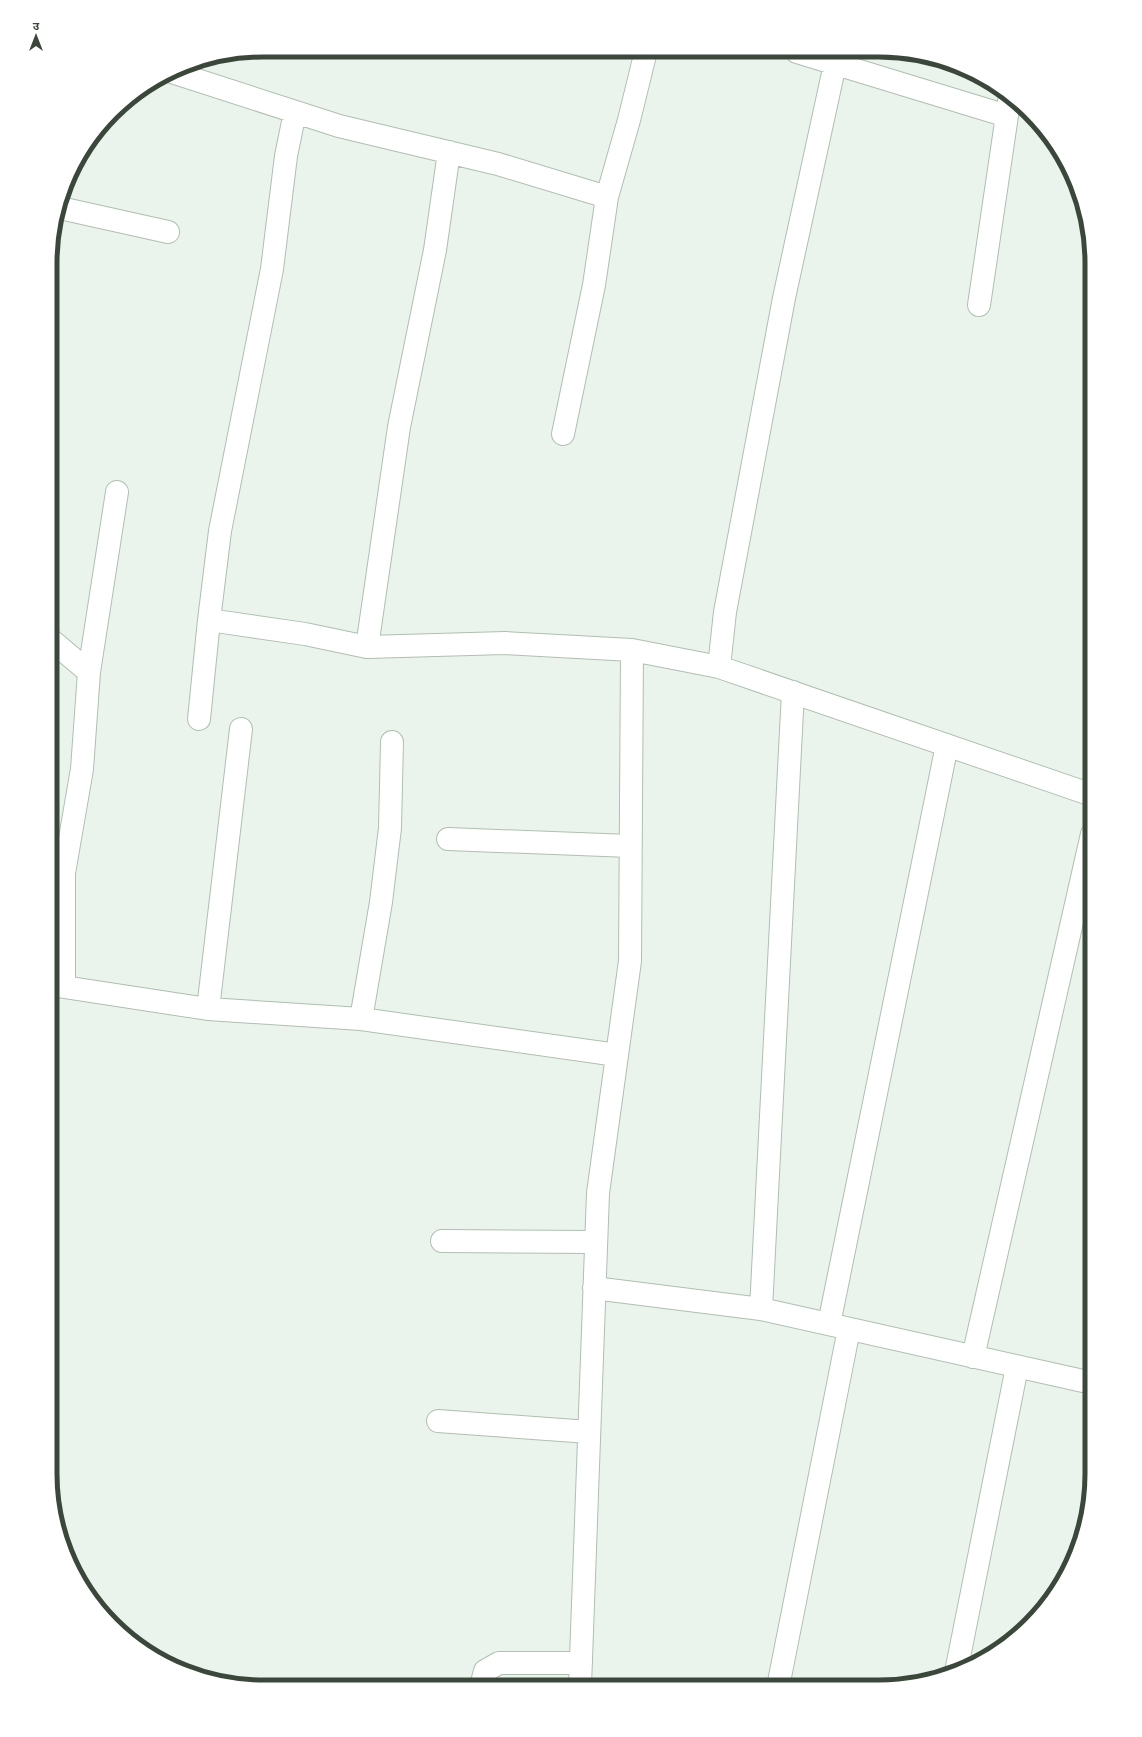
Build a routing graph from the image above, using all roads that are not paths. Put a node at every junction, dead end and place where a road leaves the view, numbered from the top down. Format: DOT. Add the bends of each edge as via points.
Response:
graph roads {
  1 [pos="645,57"];
  2 [pos="813,57"];
  3 [pos="835,64"];
  4 [pos="180,75"];
  5 [pos="1008,106"];
  6 [pos="295,112"];
  7 [pos="448,152"];
  8 [pos="607,197"];
  9 [pos="64,209"];
  10 [pos="168,232"];
  11 [pos="979,305"];
  12 [pos="563,434"];
  13 [pos="117,492"];
  14 [pos="209,620"];
  15 [pos="57,645"];
  16 [pos="367,647"];
  17 [pos="632,650"];
  18 [pos="719,667"];
  19 [pos="89,672"];
  20 [pos="793,692"];
  21 [pos="199,719"];
  22 [pos="241,729"];
  23 [pos="392,742"];
  24 [pos="947,745"];
  25 [pos="1085,792"];
  26 [pos="448,839"];
  27 [pos="630,846"];
  28 [pos="1085,865"];
  29 [pos="58,985"];
  30 [pos="208,1009"];
  31 [pos="361,1019"];
  32 [pos="617,1055"];
  33 [pos="442,1241"];
  34 [pos="596,1242"];
  35 [pos="594,1288"];
  36 [pos="761,1309"];
  37 [pos="839,1327"];
  38 [pos="973,1357"];
  39 [pos="1017,1367"];
  40 [pos="1085,1382"];
  41 [pos="438,1421"];
  42 [pos="589,1432"];
  43 [pos="581,1663"];
  44 [pos="958,1664"];
  45 [pos="483,1680"];
  46 [pos="580,1680"];
  47 [pos="779,1680"];
  1 -- 8 [label="street"];
  2 -- 3 [label="street"];
  3 -- 5 [label="street"];
  3 -- 18 [label="street" via="784,298 725,612"];
  4 -- 6 [label="street"];
  5 -- 11 [label="street"];
  6 -- 7 [label="street" via="339,126"];
  6 -- 14 [label="street" via="286,156 272,268 220,531"];
  7 -- 8 [label="street" via="498,164"];
  7 -- 16 [label="street" via="435,250 399,427"];
  8 -- 12 [label="street" via="594,284"];
  9 -- 10 [label="street"];
  13 -- 19 [label="street"];
  14 -- 16 [label="street" via="305,634"];
  14 -- 21 [label="street"];
  15 -- 19 [label="street"];
  16 -- 17 [label="street" via="505,643"];
  17 -- 18 [label="street"];
  17 -- 27 [label="street"];
  18 -- 20 [label="street"];
  19 -- 29 [label="street" via="82,769 64,873"];
  20 -- 24 [label="street"];
  20 -- 36 [label="street"];
  22 -- 30 [label="street"];
  23 -- 31 [label="street" via="390,828 381,902"];
  24 -- 25 [label="street"];
  24 -- 37 [label="street"];
  26 -- 27 [label="street"];
  27 -- 32 [label="street" via="630,961"];
  28 -- 38 [label="street"];
  29 -- 30 [label="street"];
  30 -- 31 [label="street"];
  31 -- 32 [label="street"];
  32 -- 34 [label="street" via="598,1193"];
  33 -- 34 [label="street"];
  34 -- 35 [label="street"];
  35 -- 36 [label="street"];
  35 -- 42 [label="street"];
  36 -- 37 [label="street"];
  37 -- 38 [label="street"];
  37 -- 47 [label="street"];
  38 -- 39 [label="street"];
  39 -- 40 [label="street"];
  39 -- 44 [label="street"];
  41 -- 42 [label="street"];
  42 -- 43 [label="street"];
  43 -- 45 [label="street" via="499,1663 485,1671"];
  43 -- 46 [label="street"];
}
